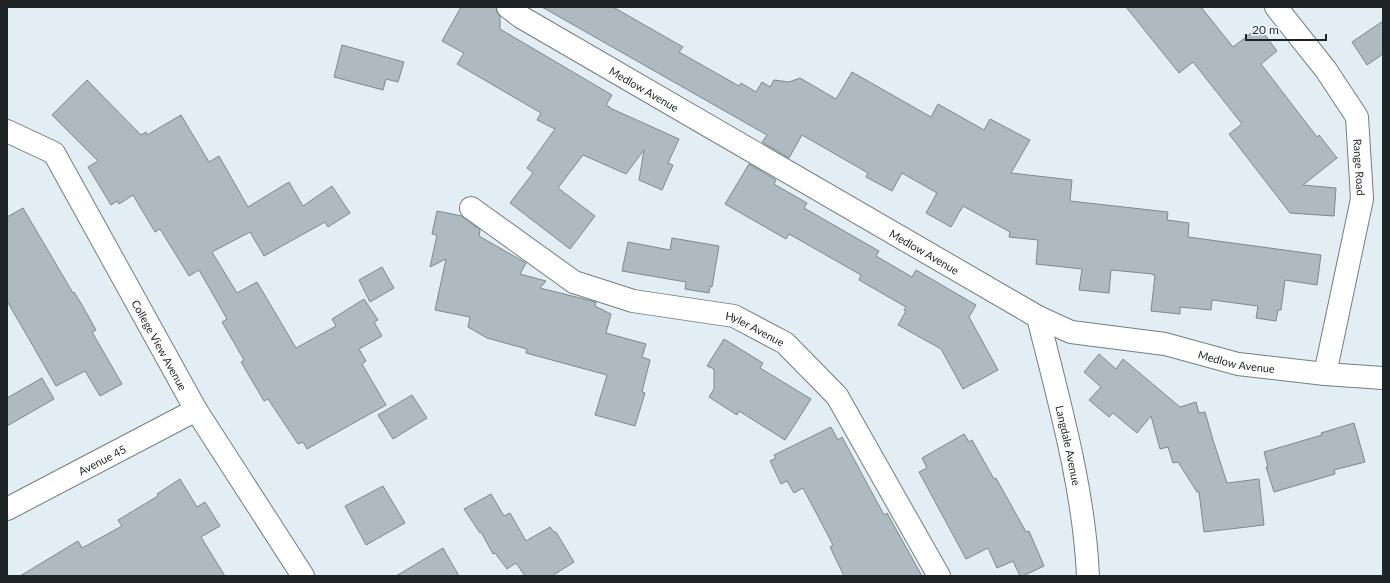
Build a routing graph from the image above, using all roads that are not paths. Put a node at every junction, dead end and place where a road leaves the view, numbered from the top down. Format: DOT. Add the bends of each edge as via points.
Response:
graph roads {
  1 [pos="508,7"];
  2 [pos="1276,7"];
  3 [pos="7,131"];
  4 [pos="471,208"];
  5 [pos="1038,317"];
  6 [pos="1325,374"];
  7 [pos="1383,378"];
  8 [pos="196,410"];
  9 [pos="7,509"];
  10 [pos="303,576"];
  11 [pos="939,576"];
  12 [pos="1088,576"];
  1 -- 5 [label="street, Medlow Avenue" via="521,17"];
  2 -- 6 [label="street, Range Road" via="1326,70 1357,117 1362,199"];
  3 -- 8 [label="street, College View Avenue" via="54,153"];
  4 -- 11 [label="street, Hyler Avenue" via="574,282 633,301 734,316 786,344 837,396"];
  5 -- 6 [label="street, Medlow Avenue" via="1071,332 1165,344 1238,364"];
  5 -- 12 [label="street, Langdale Avenue" via="1076,475"];
  6 -- 7 [label="street, Medlow Avenue"];
  8 -- 9 [label="street, Avenue 45"];
  8 -- 10 [label="street, College View Avenue"];
}
